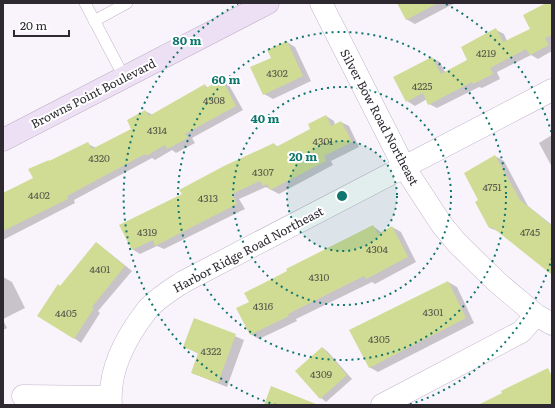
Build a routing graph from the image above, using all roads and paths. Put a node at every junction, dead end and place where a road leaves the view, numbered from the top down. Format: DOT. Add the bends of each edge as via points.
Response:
graph roads {
  1 [pos="85,3"];
  2 [pos="127,3"];
  3 [pos="268,3"];
  4 [pos="320,3"];
  5 [pos="94,21"];
  6 [pos="124,77"];
  7 [pos="552,90"];
  8 [pos="3,140"];
  9 [pos="404,167"];
  10 [pos="544,320"];
  11 [pos="23,396"];
  12 [pos="110,401"];
  13 [pos="382,405"];
  1 -- 5 [label="lane"];
  2 -- 5 [label="lane"];
  3 -- 6 [label="street, Browns Point Boulevard"];
  4 -- 9 [label="street, Silver Bow Road Northeast"];
  5 -- 6 [label="lane"];
  6 -- 8 [label="street, Browns Point Boulevard"];
  7 -- 9 [label="street, Harbor Ridge Road Northeast"];
  9 -- 10 [label="street, Silver Bow Road Northeast" via="442,225 457,243 497,282"];
  9 -- 12 [label="street, Harbor Ridge Road Northeast" via="168,292 147,309 126,340 120,353"];
  10 -- 13 [label="street"];
  11 -- 12 [label="street"];
}
